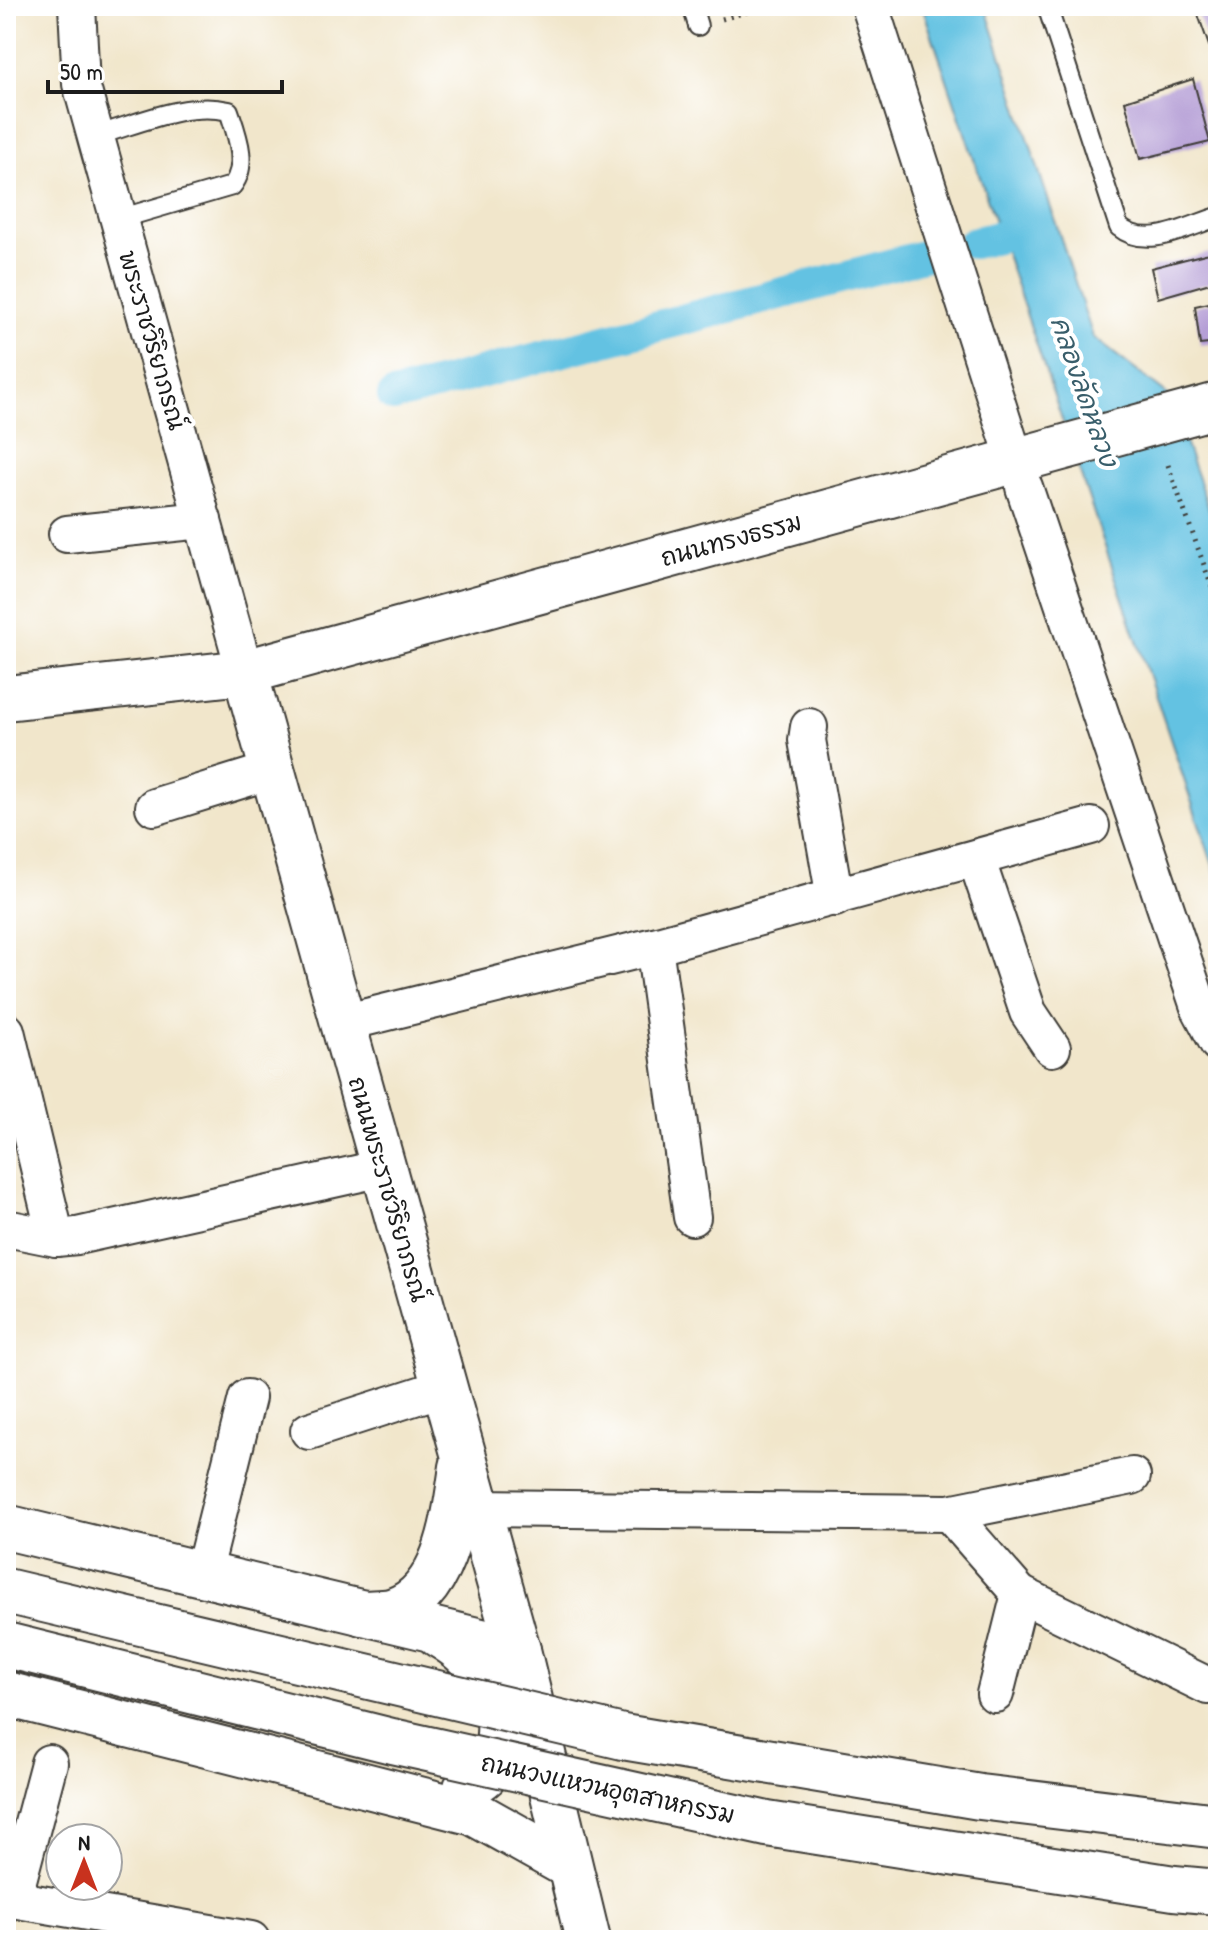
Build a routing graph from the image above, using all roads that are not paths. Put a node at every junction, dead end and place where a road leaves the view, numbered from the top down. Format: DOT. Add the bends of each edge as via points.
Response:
graph roads {
  1 [pos="77,6"];
  2 [pos="692,6"];
  3 [pos="870,6"];
  4 [pos="1047,6"];
  5 [pos="698,26"];
  6 [pos="95,136"];
  7 [pos="1218,217"];
  8 [pos="119,219"];
  9 [pos="1218,405"];
  10 [pos="1021,463"];
  11 [pos="203,520"];
  12 [pos="67,534"];
  13 [pos="245,672"];
  14 [pos="6,698"];
  15 [pos="809,727"];
  16 [pos="273,770"];
  17 [pos="154,807"];
  18 [pos="1091,826"];
  19 [pos="976,858"];
  20 [pos="835,898"];
  21 [pos="654,946"];
  22 [pos="343,1023"];
  23 [pos="6,1031"];
  24 [pos="1218,1043"];
  25 [pos="1052,1048"];
  26 [pos="383,1168"];
  27 [pos="692,1217"];
  28 [pos="6,1228"];
  29 [pos="56,1238"];
  30 [pos="445,1387"];
  31 [pos="247,1398"];
  32 [pos="309,1431"];
  33 [pos="463,1455"];
  34 [pos="1132,1476"];
  35 [pos="478,1508"];
  36 [pos="949,1513"];
  37 [pos="6,1527"];
  38 [pos="203,1574"];
  39 [pos="6,1591"];
  40 [pos="1020,1594"];
  41 [pos="362,1613"];
  42 [pos="433,1632"];
  43 [pos="6,1645"];
  44 [pos="518,1650"];
  45 [pos="1208,1686"];
  46 [pos="6,1694"];
  47 [pos="995,1694"];
  48 [pos="49,1763"];
  49 [pos="303,1770"];
  50 [pos="1218,1826"];
  51 [pos="567,1865"];
  52 [pos="1218,1892"];
  53 [pos="9,1899"];
  54 [pos="112,1928"];
  55 [pos="583,1939"];
  56 [pos="251,1940"];
  1 -- 6 [label="street, พระราชวิริยาภรณ์" via="81,84"];
  2 -- 5 [label="lane"];
  3 -- 10 [label="street"];
  4 -- 7 [label="lane" via="1119,227 1132,238 1149,239"];
  6 -- 8 [label="street, พระราชวิริยาภรณ์"];
  6 -- 8 [label="lane" via="210,107 229,111 240,145 240,177 232,186"];
  8 -- 11 [label="street, พระราชวิริยาภรณ์"];
  9 -- 10 [label="main road, ถนนทรงธรรม"];
  10 -- 13 [label="main road, ถนนทรงธรรม"];
  10 -- 24 [label="street" via="1199,1007"];
  11 -- 12 [label="street"];
  11 -- 13 [label="street, พระราชวิริยาภรณ์"];
  13 -- 14 [label="main road"];
  13 -- 16 [label="main road, ถนนพระราชวิริยาภรณ์"];
  15 -- 20 [label="street"];
  16 -- 17 [label="street"];
  16 -- 22 [label="main road, ถนนพระราชวิริยาภรณ์"];
  18 -- 19 [label="street"];
  19 -- 20 [label="street"];
  19 -- 25 [label="street" via="1028,1012"];
  20 -- 21 [label="street"];
  21 -- 22 [label="street"];
  21 -- 27 [label="street"];
  22 -- 26 [label="main road, ถนนพระราชวิริยาภรณ์"];
  23 -- 29 [label="street"];
  26 -- 29 [label="street"];
  26 -- 30 [label="main road, ถนนพระราชวิริยาภรณ์"];
  28 -- 29 [label="street"];
  30 -- 32 [label="street"];
  30 -- 33 [label="main road, ถนนพระราชวิริยาภรณ์"];
  31 -- 38 [label="street"];
  33 -- 35 [label="main road, ถนนพระราชวิริยาภรณ์"];
  33 -- 41 [label="main road" via="442,1559 422,1592 395,1610"];
  34 -- 36 [label="street"];
  35 -- 36 [label="street"];
  35 -- 44 [label="main road, ถนนพระราชวิริยาภรณ์"];
  36 -- 40 [label="street"];
  37 -- 38 [label="main road"];
  38 -- 41 [label="main road"];
  39 -- 50 [label="main road, bridge" via="623,1737 980,1797"];
  40 -- 45 [label="street"];
  40 -- 47 [label="street"];
  41 -- 42 [label="main road"];
  42 -- 44 [label="main road"];
  42 -- 49 [label="main road" via="477,1664 501,1716 499,1742 487,1773 460,1792 426,1796"];
  43 -- 52 [label="main road, ถนนวงแหวนอุตสาหกรรม, bridge" via="392,1741 767,1824"];
  44 -- 51 [label="main road, ถนนพระราชวิริยาภรณ์"];
  46 -- 49 [label="main road"];
  48 -- 53 [label="street"];
  49 -- 51 [label="main road" via="474,1813"];
  51 -- 55 [label="main road, ถนนพระราชวิริยาภรณ์"];
  53 -- 54 [label="street"];
  54 -- 56 [label="street"];
}
